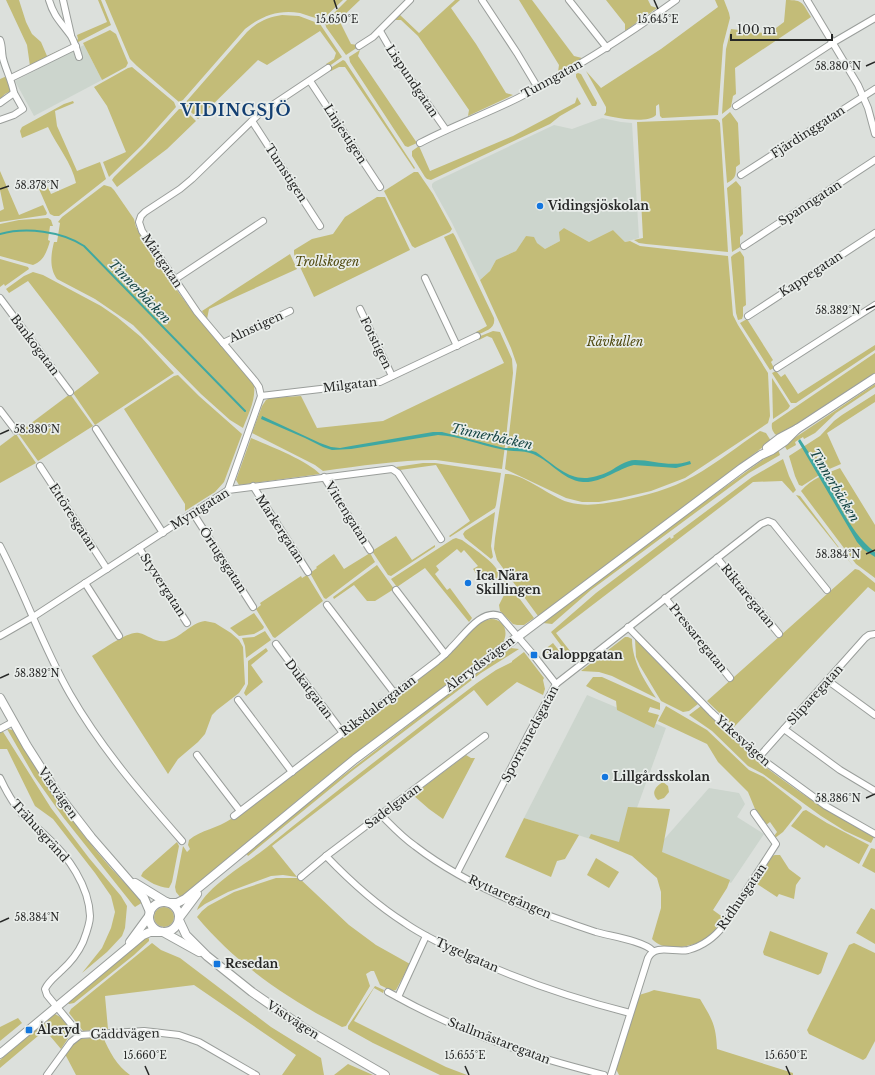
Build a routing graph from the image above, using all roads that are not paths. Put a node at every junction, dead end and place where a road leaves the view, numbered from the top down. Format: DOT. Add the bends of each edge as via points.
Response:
graph roads {
  1 [pos="49,0"];
  2 [pos="63,0"];
  3 [pos="410,0"];
  4 [pos="482,0"];
  5 [pos="569,0"];
  6 [pos="676,0"];
  7 [pos="807,0"];
  8 [pos="875,18"];
  9 [pos="380,31"];
  10 [pos="71,37"];
  11 [pos="0,40"];
  12 [pos="834,42"];
  13 [pos="76,46"];
  14 [pos="359,46"];
  15 [pos="607,48"];
  16 [pos="80,57"];
  17 [pos="2,59"];
  18 [pos="328,68"];
  19 [pos="11,78"];
  20 [pos="310,81"];
  21 [pos="538,88"];
  22 [pos="875,89"];
  23 [pos="14,93"];
  24 [pos="863,95"];
  25 [pos="0,103"];
  26 [pos="736,106"];
  27 [pos="0,120"];
  28 [pos="252,120"];
  29 [pos="446,130"];
  30 [pos="875,134"];
  31 [pos="420,143"];
  32 [pos="875,160"];
  33 [pos="741,175"];
  34 [pos="380,187"];
  35 [pos="263,221"];
  36 [pos="320,226"];
  37 [pos="875,233"];
  38 [pos="744,246"];
  39 [pos="425,278"];
  40 [pos="174,280"];
  41 [pos="0,298"];
  42 [pos="875,305"];
  43 [pos="360,309"];
  44 [pos="290,311"];
  45 [pos="748,316"];
  46 [pos="477,336"];
  47 [pos="223,343"];
  48 [pos="457,346"];
  49 [pos="777,368"];
  50 [pos="392,376"];
  51 [pos="875,378"];
  52 [pos="70,392"];
  53 [pos="261,396"];
  54 [pos="0,410"];
  55 [pos="96,429"];
  56 [pos="16,431"];
  57 [pos="40,466"];
  58 [pos="324,477"];
  59 [pos="253,486"];
  60 [pos="228,490"];
  61 [pos="193,513"];
  62 [pos="163,533"];
  63 [pos="441,539"];
  64 [pos="0,546"];
  65 [pos="139,548"];
  66 [pos="370,550"];
  67 [pos="717,558"];
  68 [pos="107,569"];
  69 [pos="308,572"];
  70 [pos="85,583"];
  71 [pos="396,590"];
  72 [pos="828,590"];
  73 [pos="665,598"];
  74 [pos="327,605"];
  75 [pos="253,607"];
  76 [pos="33,617"];
  77 [pos="187,623"];
  78 [pos="628,627"];
  79 [pos="779,634"];
  80 [pos="874,634"];
  81 [pos="0,636"];
  82 [pos="119,636"];
  83 [pos="518,636"];
  84 [pos="276,644"];
  85 [pos="445,654"];
  86 [pos="730,678"];
  87 [pos="828,680"];
  88 [pos="556,684"];
  89 [pos="394,694"];
  90 [pos="0,698"];
  91 [pos="238,700"];
  92 [pos="875,715"];
  93 [pos="13,722"];
  94 [pos="0,729"];
  95 [pos="784,729"];
  96 [pos="343,733"];
  97 [pos="484,736"];
  98 [pos="197,754"];
  99 [pos="759,757"];
  100 [pos="292,772"];
  101 [pos="0,778"];
  102 [pos="875,791"];
  103 [pos="240,811"];
  104 [pos="754,813"];
  105 [pos="381,815"];
  106 [pos="234,816"];
  107 [pos="875,834"];
  108 [pos="182,841"];
  109 [pos="326,856"];
  110 [pos="457,873"];
  111 [pos="302,877"];
  112 [pos="128,879"];
  113 [pos="206,882"];
  114 [pos="168,903"];
  115 [pos="150,914"];
  116 [pos="179,919"];
  117 [pos="162,932"];
  118 [pos="426,936"];
  119 [pos="653,950"];
  120 [pos="120,953"];
  121 [pos="207,956"];
  122 [pos="388,992"];
  123 [pos="398,997"];
  124 [pos="57,1006"];
  125 [pos="630,1013"];
  126 [pos="80,1035"];
  127 [pos="0,1054"];
  128 [pos="47,1075"];
  129 [pos="256,1075"];
  130 [pos="385,1075"];
  131 [pos="604,1075"];
  132 [pos="611,1075"];
  1 -- 10 [label="street" via="53,13"];
  2 -- 10 [label="street"];
  3 -- 9 [label="street, Lispundgatan"];
  4 -- 21 [label="street"];
  5 -- 15 [label="street"];
  6 -- 15 [label="street, Tunngatan"];
  7 -- 12 [label="street"];
  8 -- 12 [label="street"];
  9 -- 14 [label="street, Lispundgatan"];
  9 -- 29 [label="street, Lispundgatan"];
  10 -- 13 [label="street"];
  11 -- 17 [label="street" via="3,46"];
  12 -- 24 [label="street"];
  12 -- 26 [label="street"];
  13 -- 16 [label="street"];
  13 -- 19 [label="street"];
  15 -- 21 [label="street, Tunngatan"];
  17 -- 19 [label="street"];
  18 -- 20 [label="street, Måttgatan"];
  19 -- 23 [label="street"];
  20 -- 28 [label="street, Måttgatan"];
  20 -- 34 [label="street, Linjestigen"];
  21 -- 29 [label="street, Tunngatan"];
  22 -- 24 [label="street, Fjärdinggatan"];
  23 -- 25 [label="street"];
  23 -- 27 [label="street" via="24,109"];
  24 -- 30 [label="street"];
  24 -- 33 [label="street, Fjärdinggatan"];
  28 -- 36 [label="street, Tumstigen"];
  28 -- 40 [label="street, Måttgatan" via="189,182 140,218 142,231"];
  29 -- 31 [label="street, Tunngatan"];
  32 -- 38 [label="street, Spanngatan"];
  35 -- 40 [label="street"];
  37 -- 45 [label="street, Kappegatan"];
  39 -- 48 [label="street"];
  40 -- 47 [label="street, Måttgatan"];
  41 -- 52 [label="street, Bankogatan"];
  42 -- 49 [label="street"];
  43 -- 50 [label="street, Fotstigen"];
  44 -- 47 [label="street, Alnstigen"];
  46 -- 48 [label="street, Milgatan"];
  47 -- 53 [label="street, Måttgatan" via="255,381"];
  48 -- 50 [label="street, Milgatan"];
  50 -- 53 [label="street, Milgatan" via="380,382"];
  51 -- 83 [label="main road, Ålerydsvägen" via="769,445 761,455"];
  53 -- 60 [label="street"];
  54 -- 56 [label="street"];
  55 -- 62 [label="street"];
  57 -- 68 [label="street, Ettöresgatan"];
  58 -- 59 [label="street, Myntgatan"];
  58 -- 63 [label="street, Myntgatan" via="395,470"];
  58 -- 66 [label="street, Vittengatan"];
  59 -- 60 [label="street, Myntgatan"];
  59 -- 69 [label="street, Markergatan"];
  60 -- 61 [label="street, Myntgatan"];
  61 -- 62 [label="street, Myntgatan"];
  61 -- 75 [label="street, Örtugsgatan"];
  62 -- 65 [label="street, Myntgatan"];
  64 -- 76 [label="street"];
  65 -- 68 [label="street, Myntgatan"];
  65 -- 77 [label="street, Styvergatan"];
  67 -- 72 [label="street, Sporrsmedsgatan" via="768,521 773,523"];
  67 -- 73 [label="street, Sporrsmedsgatan"];
  67 -- 79 [label="street, Riktaregatan"];
  68 -- 70 [label="street, Myntgatan"];
  70 -- 76 [label="street, Myntgatan"];
  70 -- 82 [label="street"];
  71 -- 85 [label="street"];
  73 -- 78 [label="street, Sporrsmedsgatan"];
  73 -- 86 [label="street, Pressaregatan"];
  74 -- 89 [label="street"];
  76 -- 81 [label="street, Myntgatan"];
  76 -- 108 [label="street" via="58,672 89,726 132,784"];
  78 -- 88 [label="street, Sporrsmedsgatan"];
  78 -- 99 [label="street, Yrkesvägen"];
  80 -- 87 [label="street, Sliparegatan" via="865,638"];
  83 -- 85 [label="street, Riksdalergatan" via="500,616 489,615 469,628"];
  83 -- 88 [label="street"];
  83 -- 113 [label="main road, Ålerydsvägen" via="355,759"];
  84 -- 96 [label="street, Dukatgatan"];
  85 -- 89 [label="street, Riksdalergatan"];
  87 -- 92 [label="street"];
  87 -- 95 [label="street, Sliparegatan"];
  88 -- 110 [label="street, Sporrsmedsgatan"];
  89 -- 96 [label="street, Riksdalergatan"];
  90 -- 93 [label="main road, Vistvägen"];
  91 -- 100 [label="street"];
  93 -- 94 [label="street"];
  93 -- 112 [label="main road, Vistvägen" via="41,769 75,817"];
  95 -- 99 [label="street, Sliparegatan"];
  95 -- 102 [label="street" via="840,770"];
  96 -- 100 [label="street, Riksdalergatan"];
  97 -- 105 [label="street, Sadelgatan"];
  98 -- 103 [label="street"];
  99 -- 107 [label="street, Yrkesvägen" via="826,806"];
  100 -- 103 [label="street, Riksdalergatan"];
  101 -- 124 [label="street, Trähusgränd" via="19,810 48,837 67,860 87,896 90,916 83,942 69,964 47,984 45,989"];
  103 -- 106 [label="street, Riksdalergatan"];
  104 -- 119 [label="street, Ridhusgatan" via="776,844 724,925 714,937 694,948 678,951"];
  105 -- 109 [label="street, Sadelgatan"];
  105 -- 110 [label="street, Ryttaregången" via="415,846"];
  109 -- 111 [label="street, Sadelgatan"];
  109 -- 118 [label="street, Tygelgatan" via="372,900"];
  110 -- 119 [label="street, Ryttaregången" via="544,914 596,932 646,945"];
  112 -- 114 [label="main road, Vistvägen"];
  112 -- 115 [label="main road, Vistvägen" via="144,898"];
  113 -- 114 [label="main road, Ålerydsvägen" via="185,899 177,903"];
  113 -- 116 [label="main road, Ålerydsvägen"];
  114 -- 115 [label="main road" via="156,904"];
  114 -- 116 [label="main road" via="177,909"];
  115 -- 117 [label="main road" via="152,926"];
  115 -- 120 [label="main road"];
  116 -- 117 [label="main road" via="175,928"];
  116 -- 121 [label="main road, Vistvägen" via="186,935"];
  117 -- 120 [label="main road" via="148,933"];
  117 -- 121 [label="main road, Vistvägen"];
  118 -- 123 [label="street"];
  118 -- 125 [label="street, Tygelgatan" via="540,986"];
  119 -- 125 [label="street"];
  120 -- 124 [label="main road"];
  121 -- 130 [label="main road, Vistvägen" via="278,1011"];
  122 -- 123 [label="street, Stallmästaregatan"];
  123 -- 131 [label="street, Stallmästaregatan" via="427,1013 491,1040"];
  124 -- 126 [label="street, Gäddvägen"];
  124 -- 127 [label="main road"];
  125 -- 132 [label="street"];
  126 -- 128 [label="street, Gäddvägen" via="71,1042"];
  126 -- 129 [label="street, Gäddvägen" via="144,1031 179,1036 209,1048"];
}
